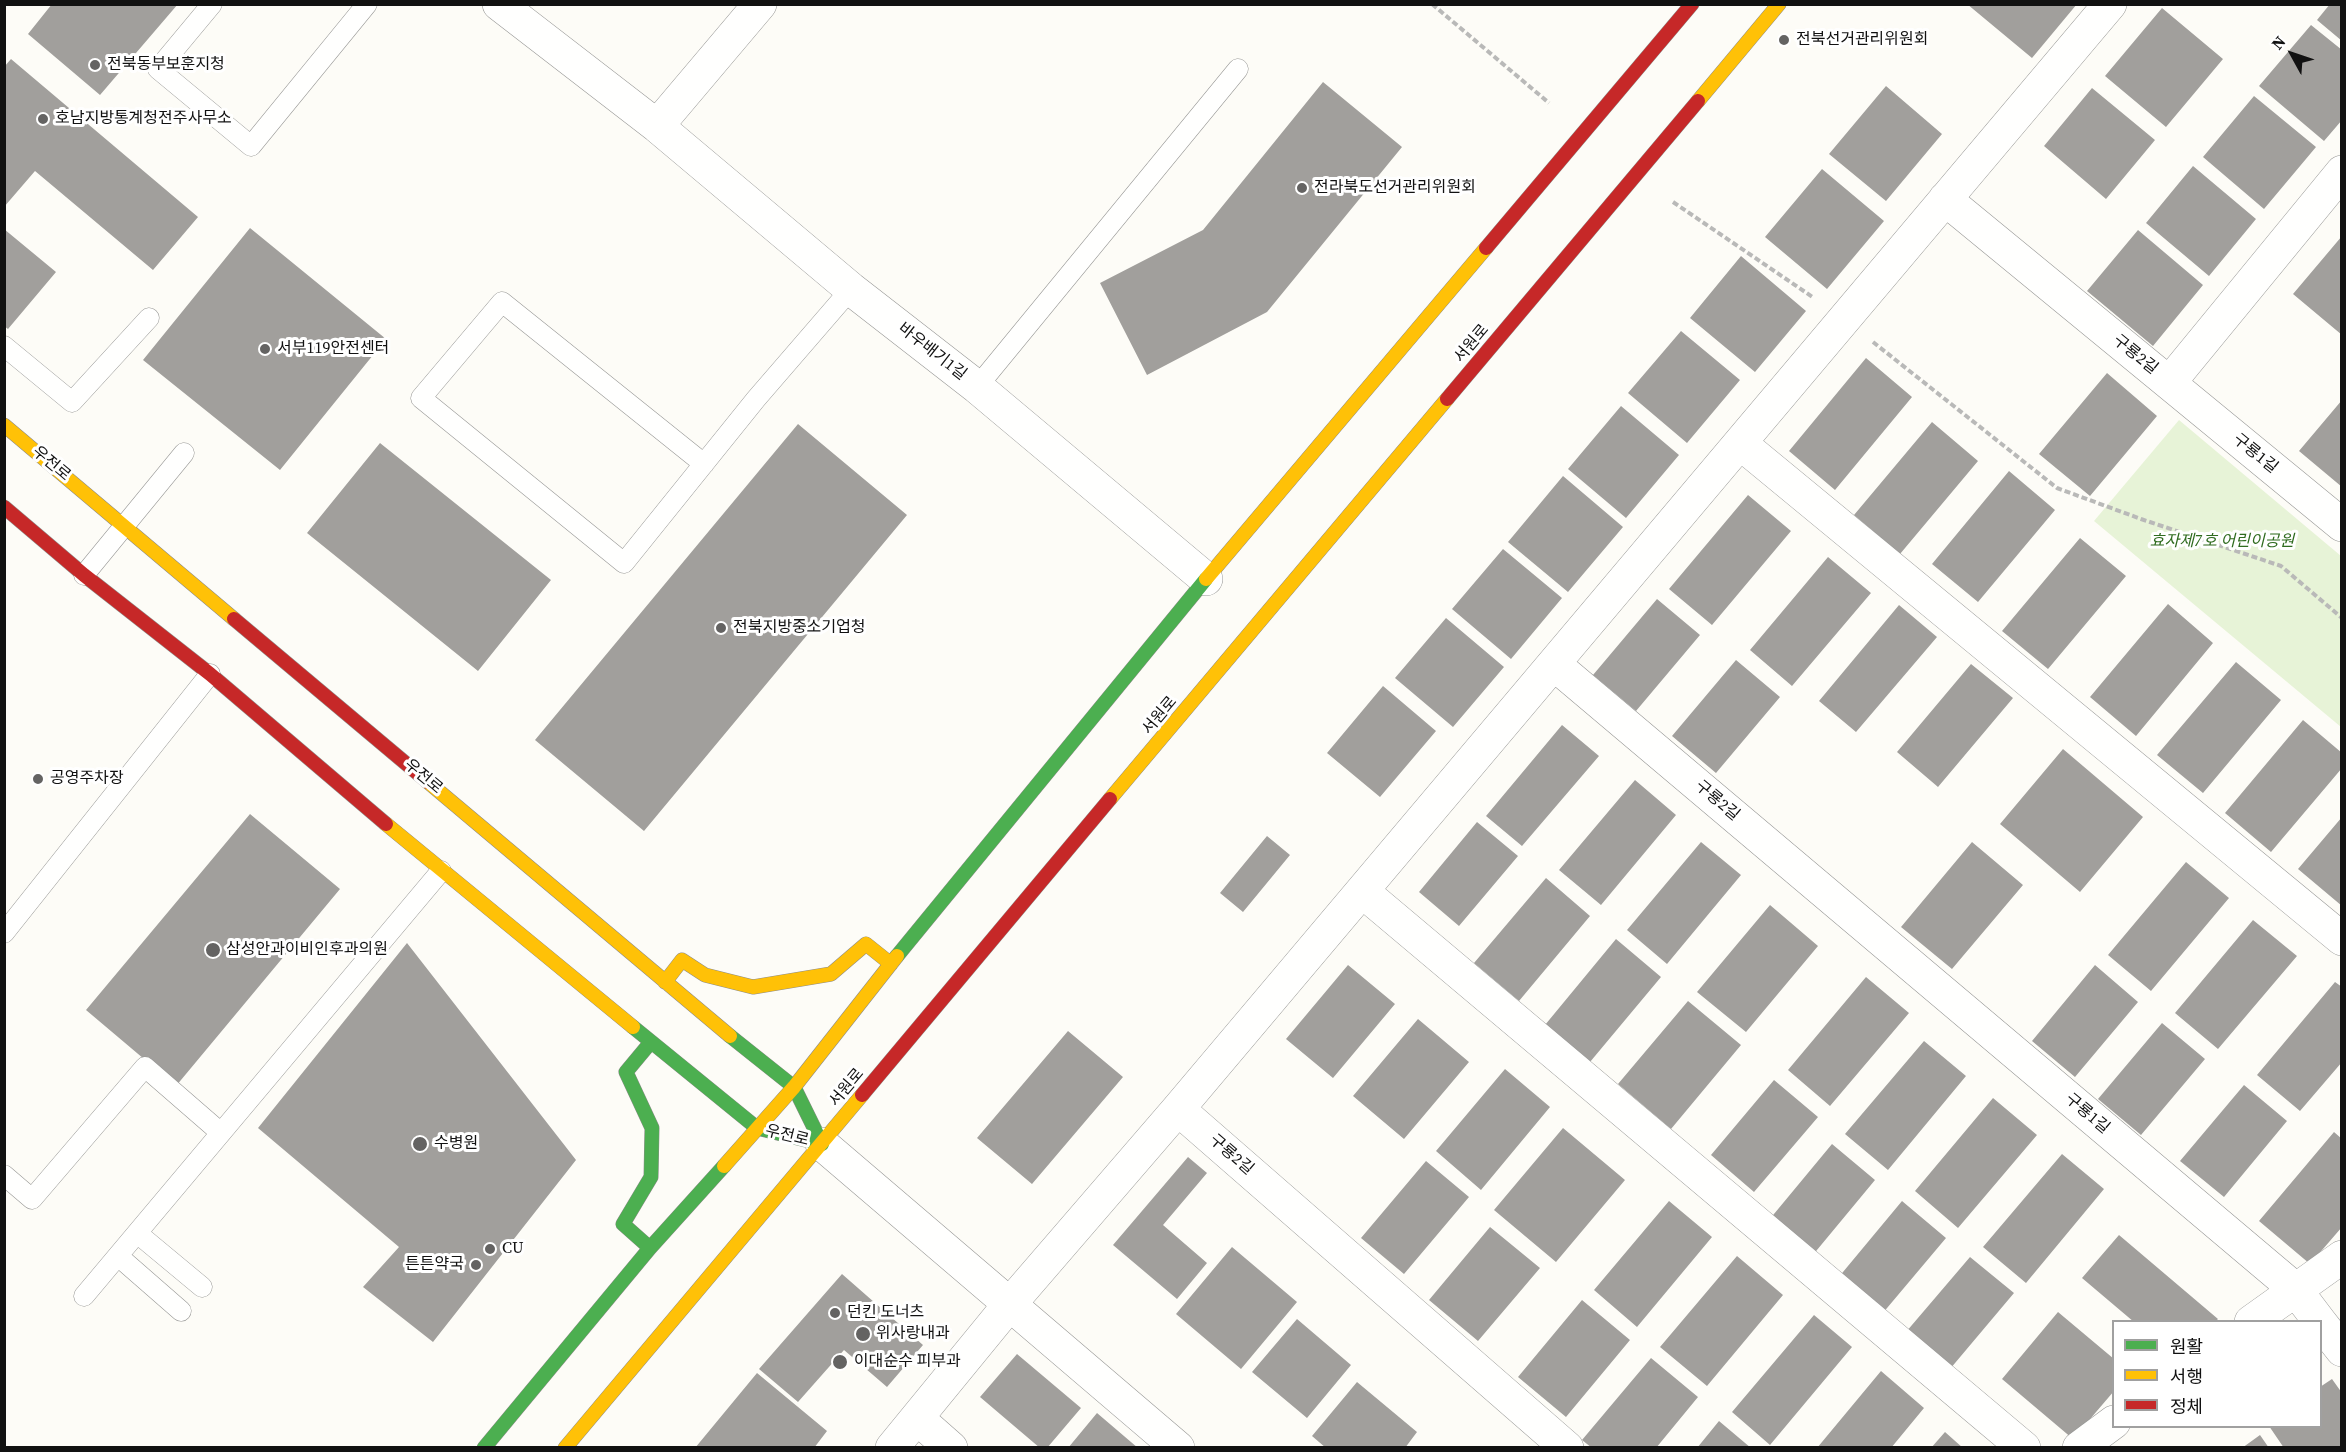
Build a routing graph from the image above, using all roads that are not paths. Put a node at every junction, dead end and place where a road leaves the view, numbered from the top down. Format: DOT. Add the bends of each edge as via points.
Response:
graph roads {
  1 [pos="212,4"];
  2 [pos="367,4"];
  3 [pos="499,4"];
  4 [pos="760,4"];
  5 [pos="1692,4"];
  6 [pos="1779,4"];
  7 [pos="2110,4"];
  8 [pos="1238,69"];
  9 [pos="657,126"];
  10 [pos="2342,172"];
  11 [pos="1945,199"];
  12 [pos="851,290"];
  13 [pos="149,318"];
  14 [pos="4,346"];
  15 [pos="2169,383"];
  16 [pos="977,387"];
  17 [pos="4,425"];
  18 [pos="1740,443"];
  19 [pos="183,453"];
  20 [pos="704,464"];
  21 [pos="4,507"];
  22 [pos="2342,525"];
  23 [pos="125,526"];
  24 [pos="84,575"];
  25 [pos="1206,579"];
  26 [pos="1554,664"];
  27 [pos="210,674"];
  28 [pos="441,871"];
  29 [pos="1362,891"];
  30 [pos="4,933"];
  31 [pos="1880,939"];
  32 [pos="2342,939"];
  33 [pos="891,963"];
  34 [pos="665,982"];
  35 [pos="651,1042"];
  36 [pos="794,1087"];
  37 [pos="1178,1109"];
  38 [pos="757,1128"];
  39 [pos="221,1133"];
  40 [pos="822,1144"];
  41 [pos="4,1175"];
  42 [pos="138,1233"];
  43 [pos="650,1248"];
  44 [pos="118,1256"];
  45 [pos="2342,1257"];
  46 [pos="202,1287"];
  47 [pos="2295,1289"];
  48 [pos="84,1296"];
  49 [pos="1009,1305"];
  50 [pos="182,1311"];
  51 [pos="2254,1320"];
  52 [pos="2318,1320"];
  53 [pos="2322,1325"];
  54 [pos="2342,1350"];
  55 [pos="917,1418"];
  56 [pos="2112,1423"];
  57 [pos="484,1448"];
  58 [pos="565,1448"];
  59 [pos="892,1448"];
  60 [pos="951,1448"];
  61 [pos="1178,1448"];
  62 [pos="1567,1448"];
  63 [pos="2024,1448"];
  64 [pos="2079,1448"];
  1 -- 2 [label="lane" via="158,69 251,146"];
  3 -- 9 [label="street, 바우배기1길"];
  4 -- 9 [label="street"];
  5 -- 25 [label="main road"];
  6 -- 40 [label="main road, 서원로"];
  7 -- 11 [label="street"];
  8 -- 16 [label="lane"];
  9 -- 12 [label="street, 바우배기1길"];
  10 -- 15 [label="street, 구룡2길"];
  11 -- 15 [label="street, 구룡2길"];
  11 -- 18 [label="street"];
  12 -- 16 [label="street, 바우배기1길"];
  12 -- 20 [label="lane"];
  13 -- 14 [label="lane" via="72,402"];
  15 -- 22 [label="street, 구룡1길"];
  16 -- 25 [label="street, 바우배기1길"];
  17 -- 23 [label="main road, 우전로"];
  18 -- 26 [label="street"];
  18 -- 32 [label="street"];
  19 -- 23 [label="lane"];
  20 -- 20 [label="lane" via="624,563 421,398 502,302"];
  21 -- 24 [label="main road, 우전로"];
  23 -- 24 [label="lane"];
  23 -- 34 [label="main road, 우전로"];
  24 -- 27 [label="main road, 우전로"];
  25 -- 33 [label="main road"];
  26 -- 29 [label="street"];
  26 -- 31 [label="street, 구룡2길"];
  27 -- 28 [label="main road, 우전로"];
  27 -- 30 [label="lane"];
  28 -- 35 [label="main road, 우전로"];
  28 -- 39 [label="lane"];
  29 -- 37 [label="street"];
  29 -- 63 [label="street"];
  31 -- 47 [label="street, 구룡1길"];
  33 -- 34 [label="main road" via="866,944 831,974 753,987 705,975 682,960"];
  33 -- 36 [label="main road"];
  34 -- 36 [label="main road, 우전로"];
  35 -- 38 [label="main road, 우전로"];
  35 -- 43 [label="main road" via="626,1072 652,1128 651,1177 623,1224"];
  36 -- 38 [label="main road"];
  36 -- 40 [label="main road, 우전로"];
  37 -- 49 [label="street"];
  37 -- 62 [label="street, 구룡2길"];
  38 -- 40 [label="main road, 우전로"];
  38 -- 43 [label="main road"];
  39 -- 41 [label="lane" via="145,1067 32,1199"];
  39 -- 42 [label="lane"];
  40 -- 49 [label="street, 우전로"];
  40 -- 58 [label="main road, 서원로"];
  42 -- 44 [label="lane"];
  42 -- 46 [label="lane"];
  43 -- 57 [label="main road"];
  44 -- 48 [label="lane"];
  44 -- 50 [label="lane"];
  45 -- 47 [label="street"];
  47 -- 51 [label="street"];
  47 -- 52 [label="street, 구룡1길"];
  49 -- 55 [label="street"];
  49 -- 61 [label="street, 우전로"];
  53 -- 54 [label="street, 구룡1길"];
  55 -- 59 [label="street"];
  55 -- 60 [label="street"];
  56 -- 64 [label="street"];
}
